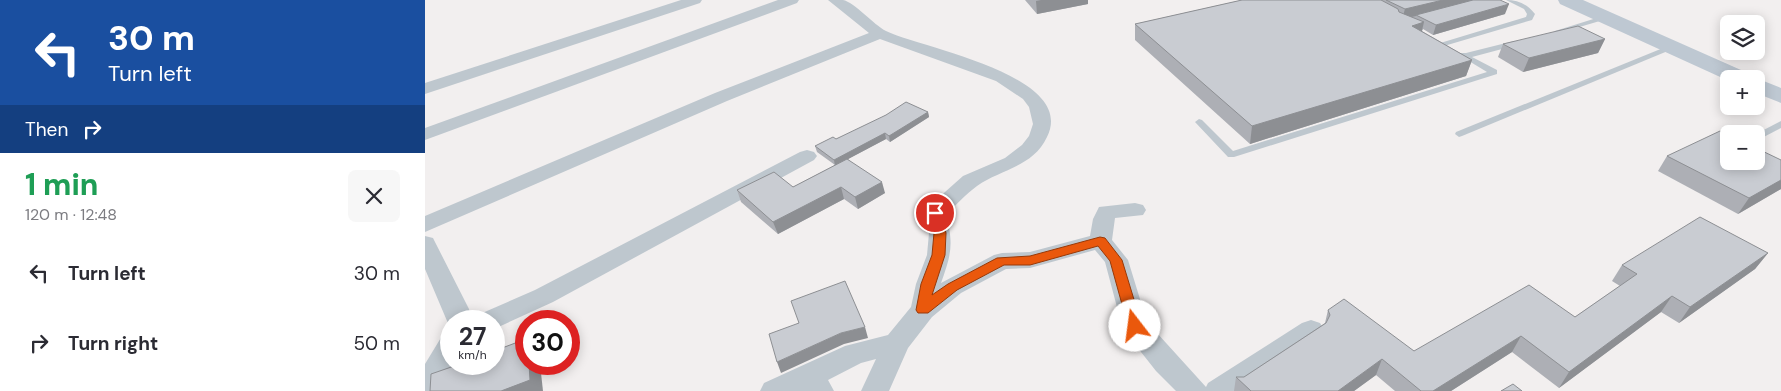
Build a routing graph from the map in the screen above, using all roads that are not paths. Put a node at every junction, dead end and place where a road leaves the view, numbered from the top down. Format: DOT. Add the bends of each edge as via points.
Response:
graph roads {
  1 [pos="695,0"];
  2 [pos="792,0"];
  3 [pos="835,0"];
  4 [pos="1509,0"];
  5 [pos="1567,0"];
  6 [pos="1606,18"];
  7 [pos="1550,33"];
  8 [pos="880,34"];
  9 [pos="1433,40"];
  10 [pos="1521,41"];
  11 [pos="1441,44"];
  12 [pos="1449,48"];
  13 [pos="1671,48"];
  14 [pos="1721,70"];
  15 [pos="425,89"];
  16 [pos="1765,89"];
  17 [pos="1781,96"];
  18 [pos="1199,122"];
  19 [pos="1781,124"];
  20 [pos="1765,133"];
  21 [pos="425,134"];
  22 [pos="1459,134"];
  23 [pos="807,156"];
  24 [pos="1135,210"];
  25 [pos="425,225"];
  26 [pos="1100,241"];
  27 [pos="425,244"];
  28 [pos="456,310"];
  29 [pos="923,310"];
  30 [pos="505,314"];
  31 [pos="1311,330"];
  32 [pos="897,343"];
  33 [pos="440,351"];
  34 [pos="425,359"];
  35 [pos="440,363"];
  36 [pos="816,383"];
  37 [pos="425,389"];
  38 [pos="774,391"];
  39 [pos="875,391"];
  40 [pos="1194,391"];
  41 [pos="1218,391"];
  1 -- 15 [label="street"];
  2 -- 21 [label="street"];
  3 -- 8 [label="street"];
  4 -- 11 [label="lane" via="1525,8 1531,14 1529,18"];
  5 -- 6 [label="street"];
  6 -- 7 [label="lane"];
  6 -- 13 [label="street"];
  8 -- 25 [label="street" via="721,97"];
  8 -- 29 [label="street" via="1002,77 1029,95 1038,106 1042,124 1029,149 1012,162 970,181 935,213 940,233 939,255"];
  9 -- 11 [label="lane"];
  10 -- 18 [label="lane" via="1461,54 1494,72 1231,155"];
  11 -- 12 [label="lane"];
  13 -- 14 [label="street"];
  13 -- 22 [label="lane"];
  16 -- 17 [label="street"];
  19 -- 20 [label="lane"];
  23 -- 30 [label="street"];
  24 -- 26 [label="street" via="1107,212"];
  26 -- 29 [label="street" via="1030,260 1002,261 952,287"];
  26 -- 40 [label="street" via="1116,260 1135,326"];
  27 -- 28 [label="street"];
  29 -- 32 [label="street"];
  31 -- 41 [label="street"];
  32 -- 36 [label="street" via="854,354"];
  32 -- 39 [label="street"];
  33 -- 34 [label="street"];
  35 -- 37 [label="street"];
  36 -- 38 [label="street"];
}
